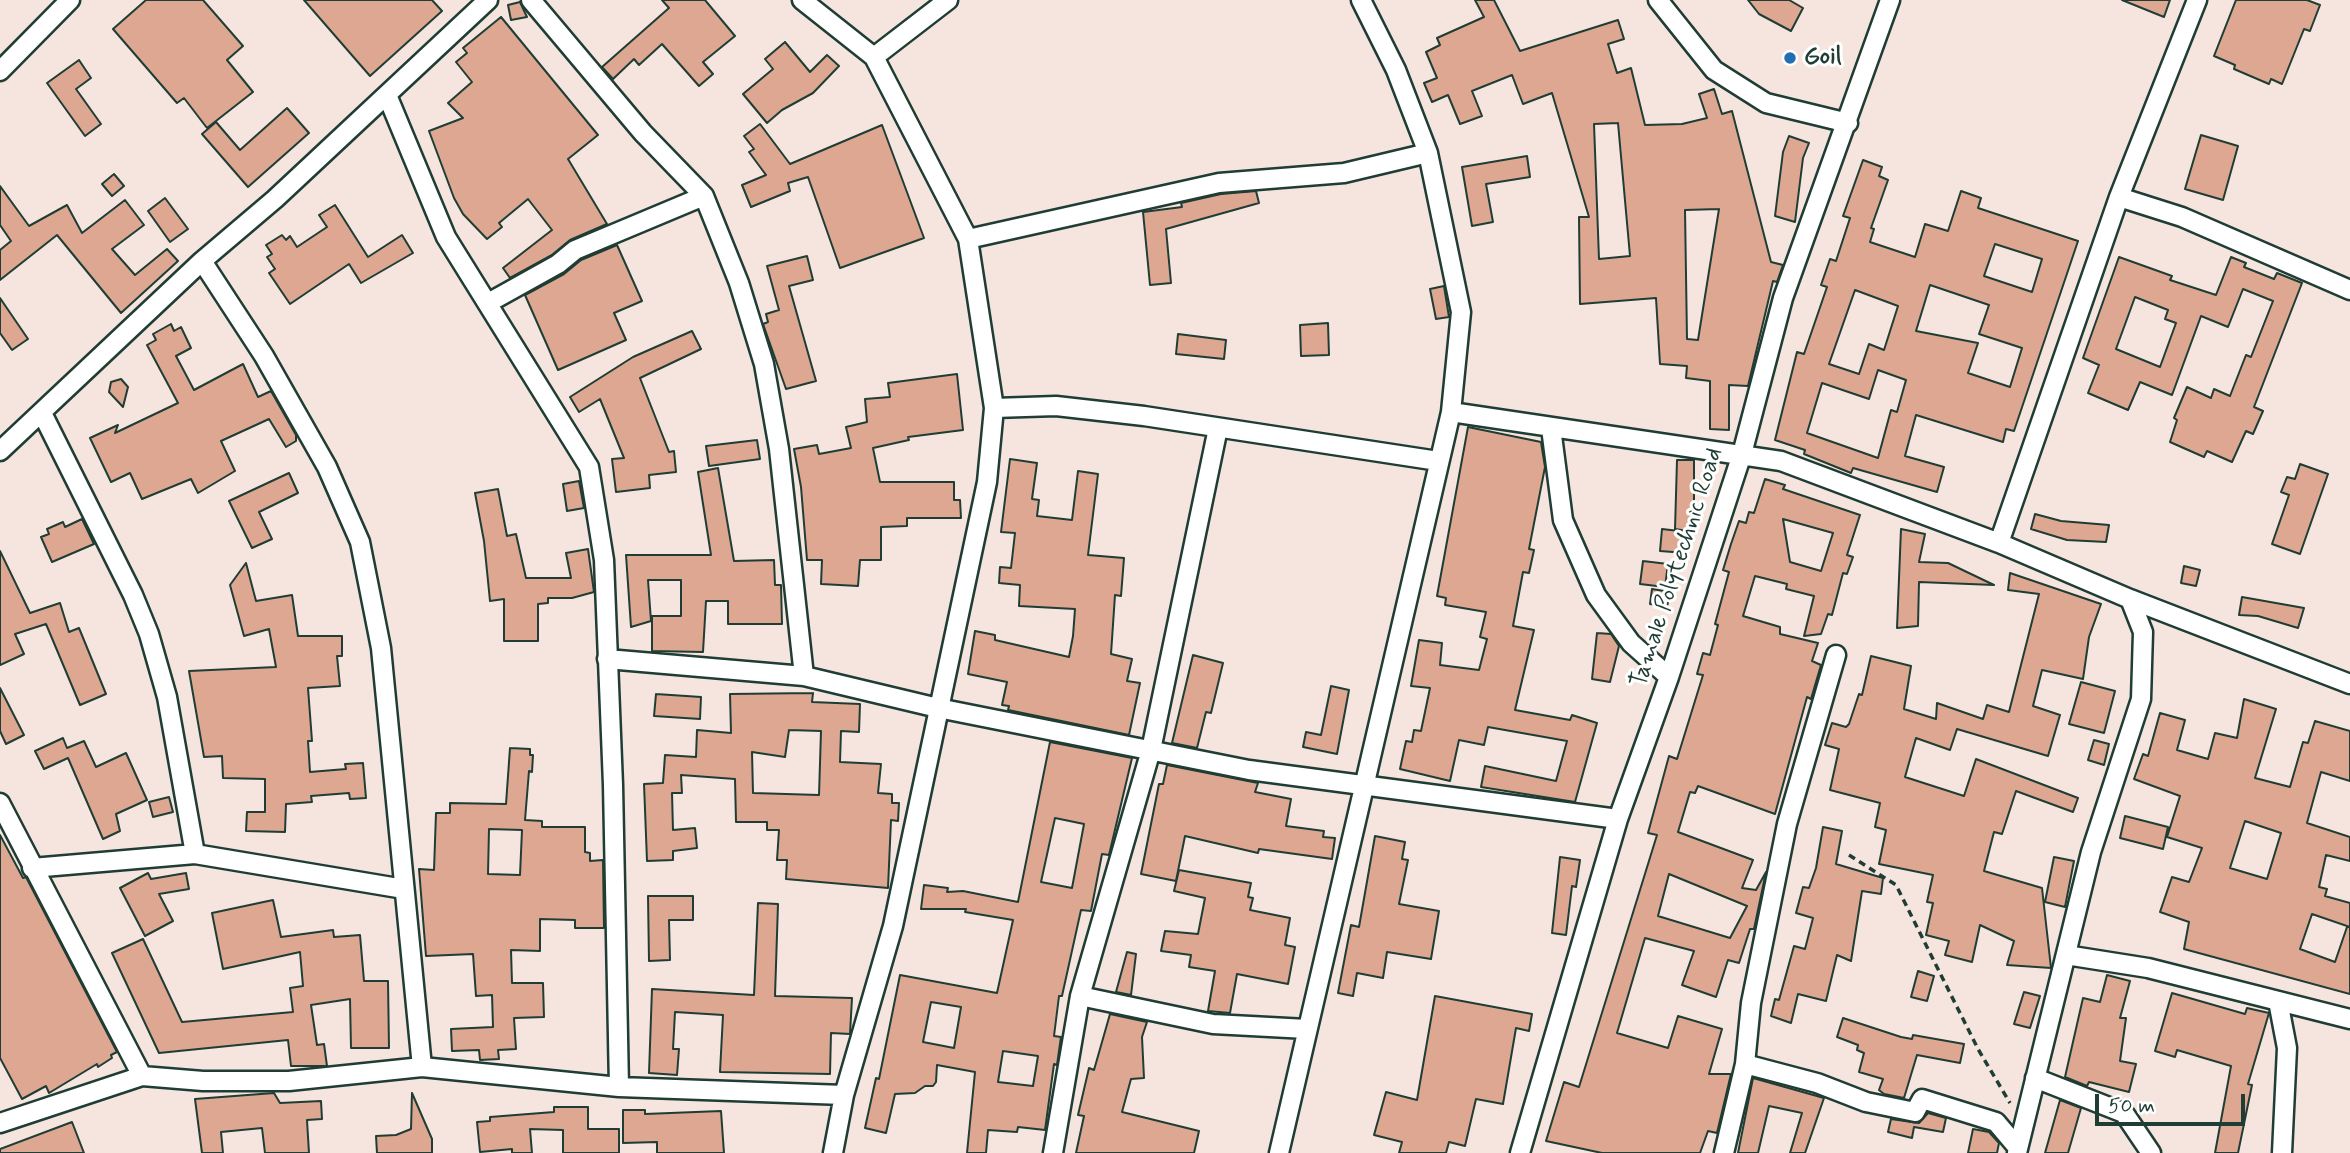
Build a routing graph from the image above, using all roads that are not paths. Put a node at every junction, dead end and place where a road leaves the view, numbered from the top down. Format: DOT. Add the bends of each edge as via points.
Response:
graph roads {
  1 [pos="70,0"];
  2 [pos="488,0"];
  3 [pos="531,0"];
  4 [pos="802,0"];
  5 [pos="948,0"];
  6 [pos="1361,0"];
  7 [pos="1658,0"];
  8 [pos="1890,0"];
  9 [pos="2197,0"];
  10 [pos="874,57"];
  11 [pos="0,71"];
  12 [pos="387,95"];
  13 [pos="1848,124"];
  14 [pos="1429,153"];
  15 [pos="704,196"];
  16 [pos="2119,197"];
  17 [pos="968,239"];
  18 [pos="202,261"];
  19 [pos="2350,290"];
  20 [pos="488,303"];
  21 [pos="994,408"];
  22 [pos="1451,412"];
  23 [pos="42,413"];
  24 [pos="1218,428"];
  25 [pos="1551,428"];
  26 [pos="0,451"];
  27 [pos="1742,454"];
  28 [pos="1438,461"];
  29 [pos="1999,543"];
  30 [pos="2130,599"];
  31 [pos="1836,654"];
  32 [pos="607,659"];
  33 [pos="804,676"];
  34 [pos="1669,677"];
  35 [pos="2350,684"];
  36 [pos="938,708"];
  37 [pos="1151,750"];
  38 [pos="1363,787"];
  39 [pos="0,803"];
  40 [pos="1618,820"];
  41 [pos="195,854"];
  42 [pos="32,868"];
  43 [pos="404,889"];
  44 [pos="2066,955"];
  45 [pos="1080,996"];
  46 [pos="2278,1001"];
  47 [pos="2350,1019"];
  48 [pos="1307,1029"];
  49 [pos="1745,1064"];
  50 [pos="422,1067"];
  51 [pos="142,1076"];
  52 [pos="2035,1078"];
  53 [pos="619,1087"];
  54 [pos="844,1095"];
  55 [pos="0,1123"];
  56 [pos="2017,1150"];
  57 [pos="832,1153"];
  58 [pos="1053,1153"];
  59 [pos="1279,1153"];
  60 [pos="1520,1153"];
  61 [pos="1724,1153"];
  62 [pos="2151,1153"];
  63 [pos="2282,1153"];
  1 -- 11 [label="street"];
  2 -- 12 [label="street"];
  3 -- 15 [label="street" via="643,133"];
  4 -- 10 [label="street"];
  5 -- 10 [label="street"];
  6 -- 14 [label="street" via="1396,70"];
  7 -- 13 [label="street" via="1713,70 1766,103"];
  8 -- 13 [label="street, Tamale Polytechnic Road"];
  9 -- 16 [label="street"];
  10 -- 17 [label="street"];
  12 -- 18 [label="street"];
  12 -- 20 [label="street" via="446,237"];
  13 -- 27 [label="street, Tamale Polytechnic Road" via="1783,298"];
  14 -- 17 [label="street" via="1345,173 1219,183"];
  14 -- 22 [label="street" via="1461,312"];
  15 -- 20 [label="street" via="575,250"];
  15 -- 33 [label="street" via="739,283 764,364 779,449"];
  16 -- 19 [label="street" via="2182,217"];
  16 -- 29 [label="street"];
  17 -- 21 [label="street"];
  18 -- 23 [label="street"];
  18 -- 43 [label="street" via="264,356 327,467 360,542 380,648"];
  20 -- 32 [label="street" via="589,467 604,560"];
  21 -- 24 [label="street" via="1056,406"];
  21 -- 36 [label="street" via="987,482"];
  22 -- 25 [label="street"];
  22 -- 28 [label="street"];
  23 -- 26 [label="street"];
  23 -- 41 [label="street" via="149,634 167,696"];
  24 -- 28 [label="street"];
  24 -- 37 [label="street"];
  25 -- 27 [label="street"];
  25 -- 34 [label="street" via="1563,520 1596,594 1631,643"];
  27 -- 29 [label="street" via="1781,461"];
  27 -- 34 [label="street, Tamale Polytechnic Road"];
  28 -- 38 [label="street"];
  29 -- 30 [label="street"];
  30 -- 35 [label="street"];
  30 -- 44 [label="street" via="2144,642 2141,699 2091,852"];
  31 -- 49 [label="street" via="1787,824 1751,1003"];
  32 -- 33 [label="street"];
  32 -- 53 [label="street"];
  33 -- 36 [label="street"];
  34 -- 40 [label="street, Tamale Polytechnic Road"];
  36 -- 37 [label="street"];
  36 -- 54 [label="street" via="893,926"];
  37 -- 38 [label="street"];
  37 -- 45 [label="street"];
  38 -- 40 [label="street"];
  38 -- 48 [label="street"];
  39 -- 42 [label="street"];
  40 -- 60 [label="street, Tamale Polytechnic Road"];
  41 -- 42 [label="street"];
  41 -- 43 [label="street"];
  42 -- 51 [label="street"];
  43 -- 50 [label="street"];
  44 -- 46 [label="street" via="2148,968"];
  44 -- 52 [label="street"];
  45 -- 48 [label="street" via="1213,1024"];
  45 -- 58 [label="street"];
  46 -- 47 [label="street"];
  46 -- 63 [label="street" via="2287,1048"];
  48 -- 59 [label="street"];
  49 -- 56 [label="street" via="1866,1102 1915,1112 1922,1099 1996,1122"];
  49 -- 61 [label="street"];
  50 -- 51 [label="street" via="289,1081"];
  50 -- 53 [label="street"];
  51 -- 55 [label="street"];
  52 -- 56 [label="street"];
  52 -- 62 [label="street" via="2124,1113"];
  53 -- 54 [label="street"];
  54 -- 57 [label="street"];
}
